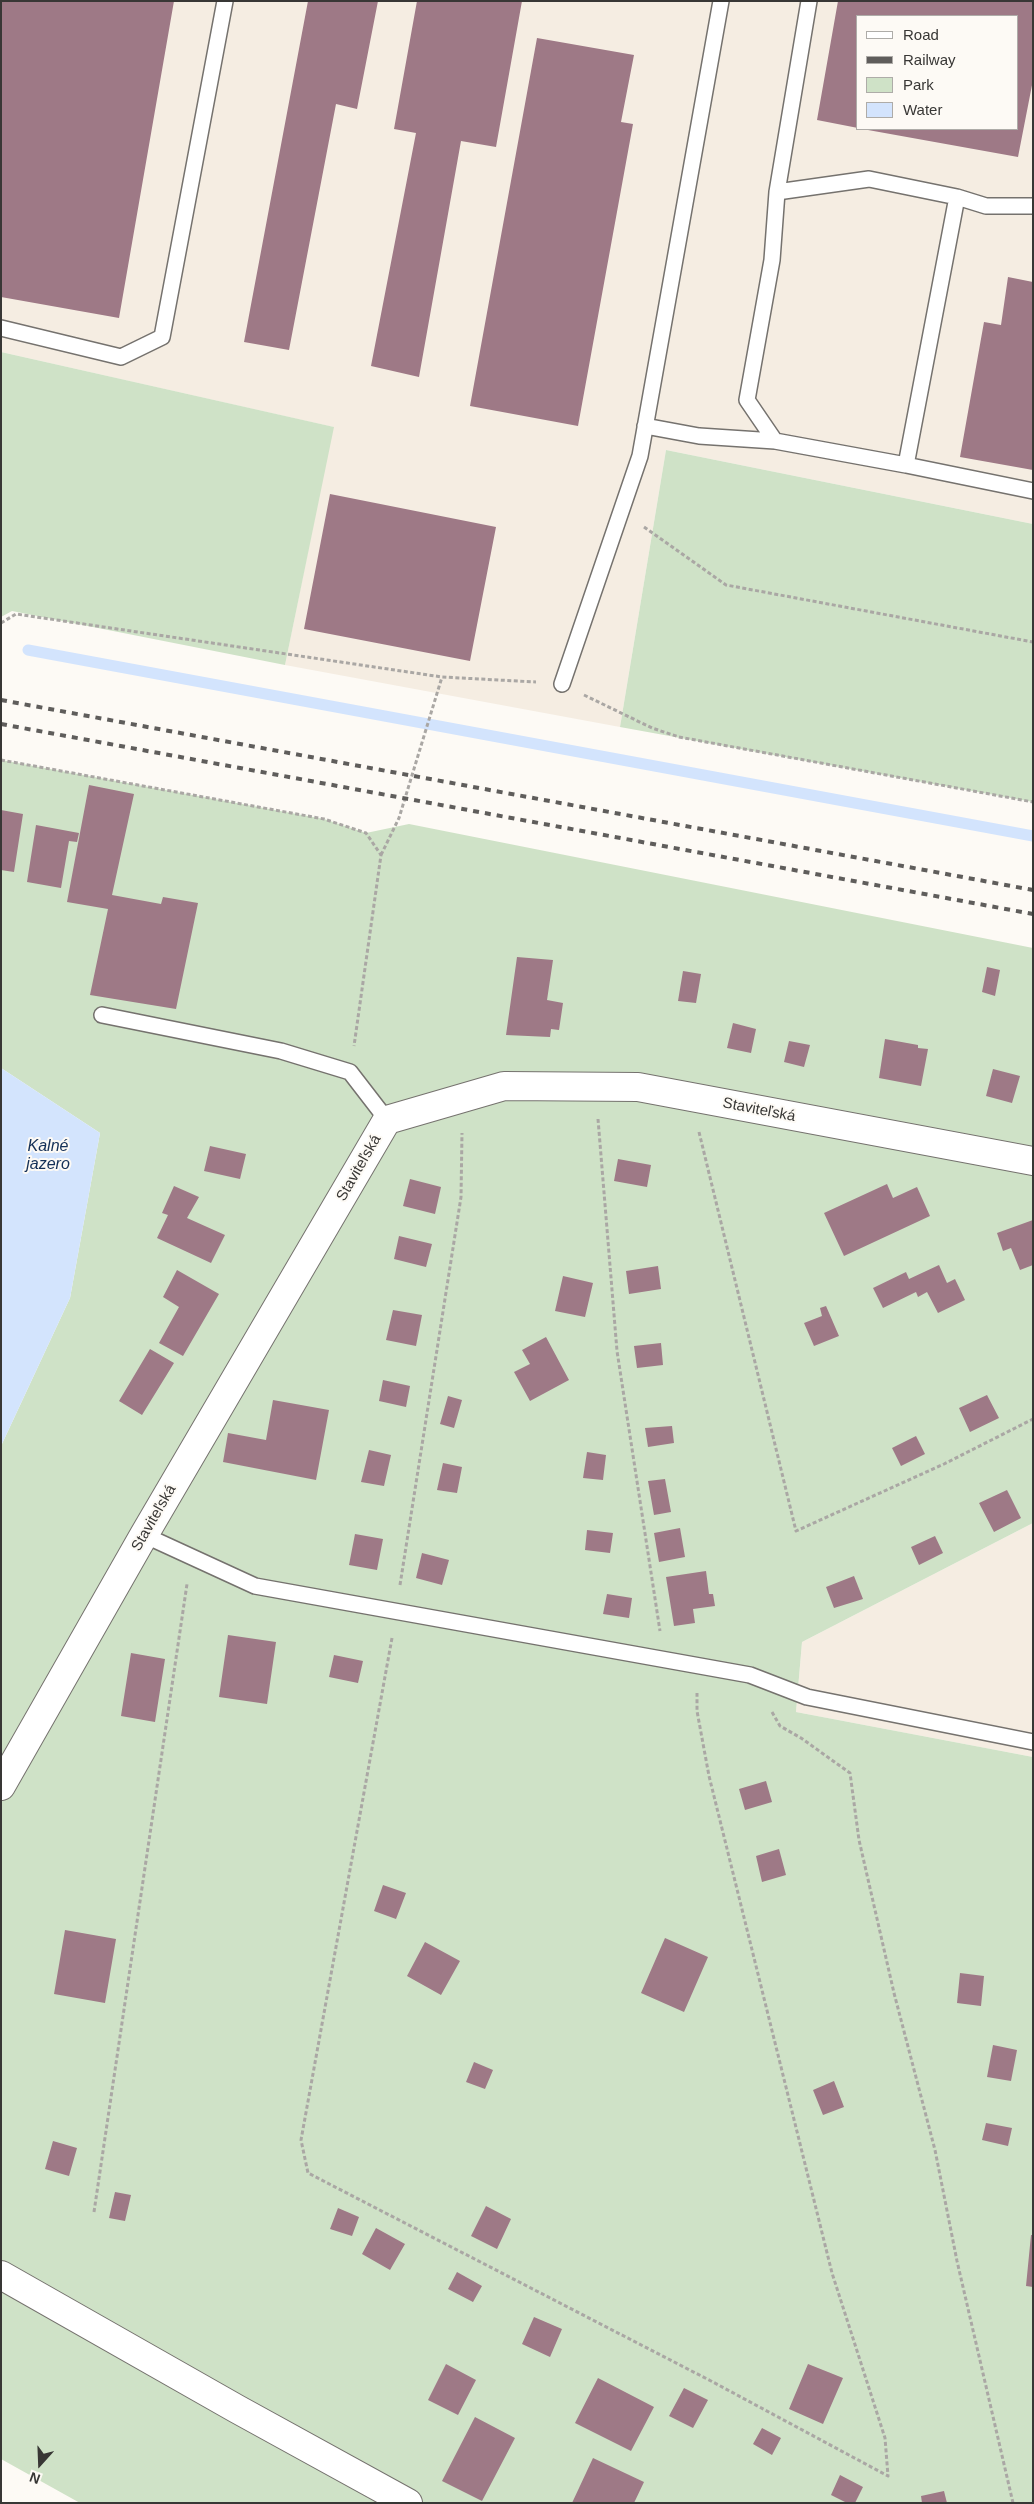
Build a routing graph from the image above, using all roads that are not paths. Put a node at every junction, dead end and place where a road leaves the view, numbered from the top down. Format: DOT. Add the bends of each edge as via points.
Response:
graph roads {
  1 [pos="225,1"];
  2 [pos="721,1"];
  3 [pos="808,1"];
  4 [pos="777,192"];
  5 [pos="957,197"];
  6 [pos="1033,206"];
  7 [pos="1,328"];
  8 [pos="645,426"];
  9 [pos="775,441"];
  10 [pos="906,465"];
  11 [pos="1033,491"];
  12 [pos="562,684"];
  13 [pos="102,1015"];
  14 [pos="387,1120"];
  15 [pos="1033,1161"];
  16 [pos="144,1535"];
  17 [pos="1033,1742"];
  18 [pos="1,1786"];
  19 [pos="1,2275"];
  20 [pos="408,2503"];
  1 -- 7 [label="lane" via="162,337 121,356"];
  2 -- 8 [label="lane"];
  3 -- 4 [label="lane"];
  4 -- 5 [label="lane" via="869,179"];
  4 -- 9 [label="lane" via="772,260 747,400"];
  5 -- 6 [label="lane" via="986,206"];
  5 -- 10 [label="lane"];
  8 -- 9 [label="lane" via="700,436"];
  8 -- 12 [label="lane" via="640,456"];
  9 -- 10 [label="lane"];
  10 -- 11 [label="lane"];
  13 -- 14 [label="lane" via="280,1051 350,1072"];
  14 -- 15 [label="street, Staviteľská" via="504,1086 638,1087"];
  14 -- 16 [label="street, Staviteľská"];
  16 -- 17 [label="lane" via="255,1586 750,1675 806,1697"];
  16 -- 18 [label="street, Staviteľská"];
  19 -- 20 [label="street"];
}
